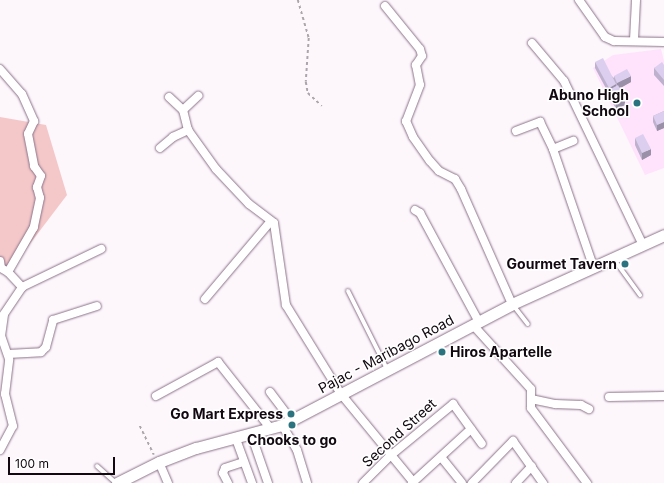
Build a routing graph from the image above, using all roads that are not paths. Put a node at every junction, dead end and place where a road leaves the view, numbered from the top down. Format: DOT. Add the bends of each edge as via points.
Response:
graph roads {
  1 [pos="579,0"];
  2 [pos="636,0"];
  3 [pos="385,6"];
  4 [pos="634,40"];
  5 [pos="664,42"];
  6 [pos="532,44"];
  7 [pos="0,69"];
  8 [pos="198,96"];
  9 [pos="169,97"];
  10 [pos="183,110"];
  11 [pos="188,130"];
  12 [pos="516,131"];
  13 [pos="573,141"];
  14 [pos="160,148"];
  15 [pos="553,149"];
  16 [pos="415,210"];
  17 [pos="271,221"];
  18 [pos="664,235"];
  19 [pos="642,244"];
  20 [pos="101,249"];
  21 [pos="612,257"];
  22 [pos="0,261"];
  23 [pos="592,266"];
  24 [pos="8,272"];
  25 [pos="22,287"];
  26 [pos="348,290"];
  27 [pos="640,295"];
  28 [pos="205,299"];
  29 [pos="512,304"];
  30 [pos="97,306"];
  31 [pos="476,323"];
  32 [pos="528,324"];
  33 [pos="8,354"];
  34 [pos="387,370"];
  35 [pos="270,392"];
  36 [pos="342,394"];
  37 [pos="156,396"];
  38 [pos="664,396"];
  39 [pos="608,397"];
  40 [pos="531,399"];
  41 [pos="589,409"];
  42 [pos="286,423"];
  43 [pos="271,429"];
  44 [pos="470,429"];
  45 [pos="251,434"];
  46 [pos="236,439"];
  47 [pos="482,444"];
  48 [pos="0,450"];
  49 [pos="390,456"];
  50 [pos="441,457"];
  51 [pos="158,462"];
  52 [pos="244,462"];
  53 [pos="97,466"];
  54 [pos="532,466"];
  55 [pos="116,483"];
  56 [pos="168,483"];
  57 [pos="228,483"];
  58 [pos="252,483"];
  59 [pos="268,483"];
  60 [pos="308,483"];
  61 [pos="364,483"];
  62 [pos="413,483"];
  63 [pos="462,483"];
  64 [pos="472,483"];
  65 [pos="516,483"];
  66 [pos="543,483"];
  67 [pos="587,483"];
  1 -- 4 [label="street" via="605,37 614,41"];
  2 -- 4 [label="street"];
  3 -- 29 [label="street" via="420,49 422,56 416,65 420,85 406,121 413,137 430,161 439,171 455,179 461,189"];
  4 -- 5 [label="street"];
  6 -- 19 [label="street" via="564,81"];
  7 -- 24 [label="street" via="22,94 34,121 28,134 34,166 41,176 37,186 40,198 34,227"];
  8 -- 10 [label="street"];
  9 -- 10 [label="street"];
  10 -- 11 [label="street"];
  11 -- 14 [label="street" via="173,137"];
  11 -- 17 [label="street" via="235,190"];
  12 -- 15 [label="street" via="540,122"];
  13 -- 15 [label="street"];
  15 -- 23 [label="street"];
  16 -- 31 [label="street" via="420,213"];
  17 -- 28 [label="street"];
  17 -- 36 [label="street" via="277,231 286,305"];
  18 -- 19 [label="street, Pajac - Maribago Road"];
  19 -- 21 [label="street, Pajac - Maribago Road"];
  20 -- 25 [label="street"];
  21 -- 23 [label="street, Pajac - Maribago Road"];
  21 -- 27 [label="lane"];
  22 -- 24 [label="street" via="1,268"];
  23 -- 29 [label="street, Pajac - Maribago Road"];
  24 -- 25 [label="street"];
  25 -- 33 [label="street" via="4,314 1,326 2,340"];
  26 -- 34 [label="lane"];
  29 -- 31 [label="street, Pajac - Maribago Road"];
  29 -- 32 [label="lane"];
  30 -- 33 [label="street" via="53,320 46,347 41,352"];
  31 -- 34 [label="street, Pajac - Maribago Road"];
  31 -- 40 [label="street" via="531,389"];
  33 -- 48 [label="street" via="5,394 13,430"];
  34 -- 36 [label="street, Pajac - Maribago Road"];
  35 -- 42 [label="street"];
  36 -- 42 [label="street, Pajac - Maribago Road"];
  36 -- 49 [label="street"];
  37 -- 43 [label="street" via="218,362"];
  38 -- 39 [label="street"];
  40 -- 41 [label="street" via="555,404 581,405"];
  40 -- 67 [label="street" via="531,408"];
  42 -- 43 [label="street, Pajac - Maribago Road"];
  42 -- 60 [label="street"];
  43 -- 45 [label="street, Pajac - Maribago Road"];
  44 -- 47 [label="street"];
  44 -- 49 [label="street, Second Street" via="453,404"];
  44 -- 50 [label="street"];
  45 -- 46 [label="street, Pajac - Maribago Road"];
  45 -- 59 [label="street"];
  46 -- 51 [label="street, Pajac - Maribago Road" via="196,448"];
  46 -- 52 [label="street"];
  49 -- 61 [label="street, Second Street"];
  49 -- 62 [label="street"];
  50 -- 62 [label="street"];
  50 -- 63 [label="street"];
  51 -- 55 [label="street, Pajac - Maribago Road"];
  51 -- 56 [label="street"];
  52 -- 57 [label="street" via="225,468"];
  52 -- 58 [label="street"];
  53 -- 55 [label="lane"];
  54 -- 64 [label="street" via="513,441"];
  54 -- 65 [label="street"];
  54 -- 66 [label="street"];
}
